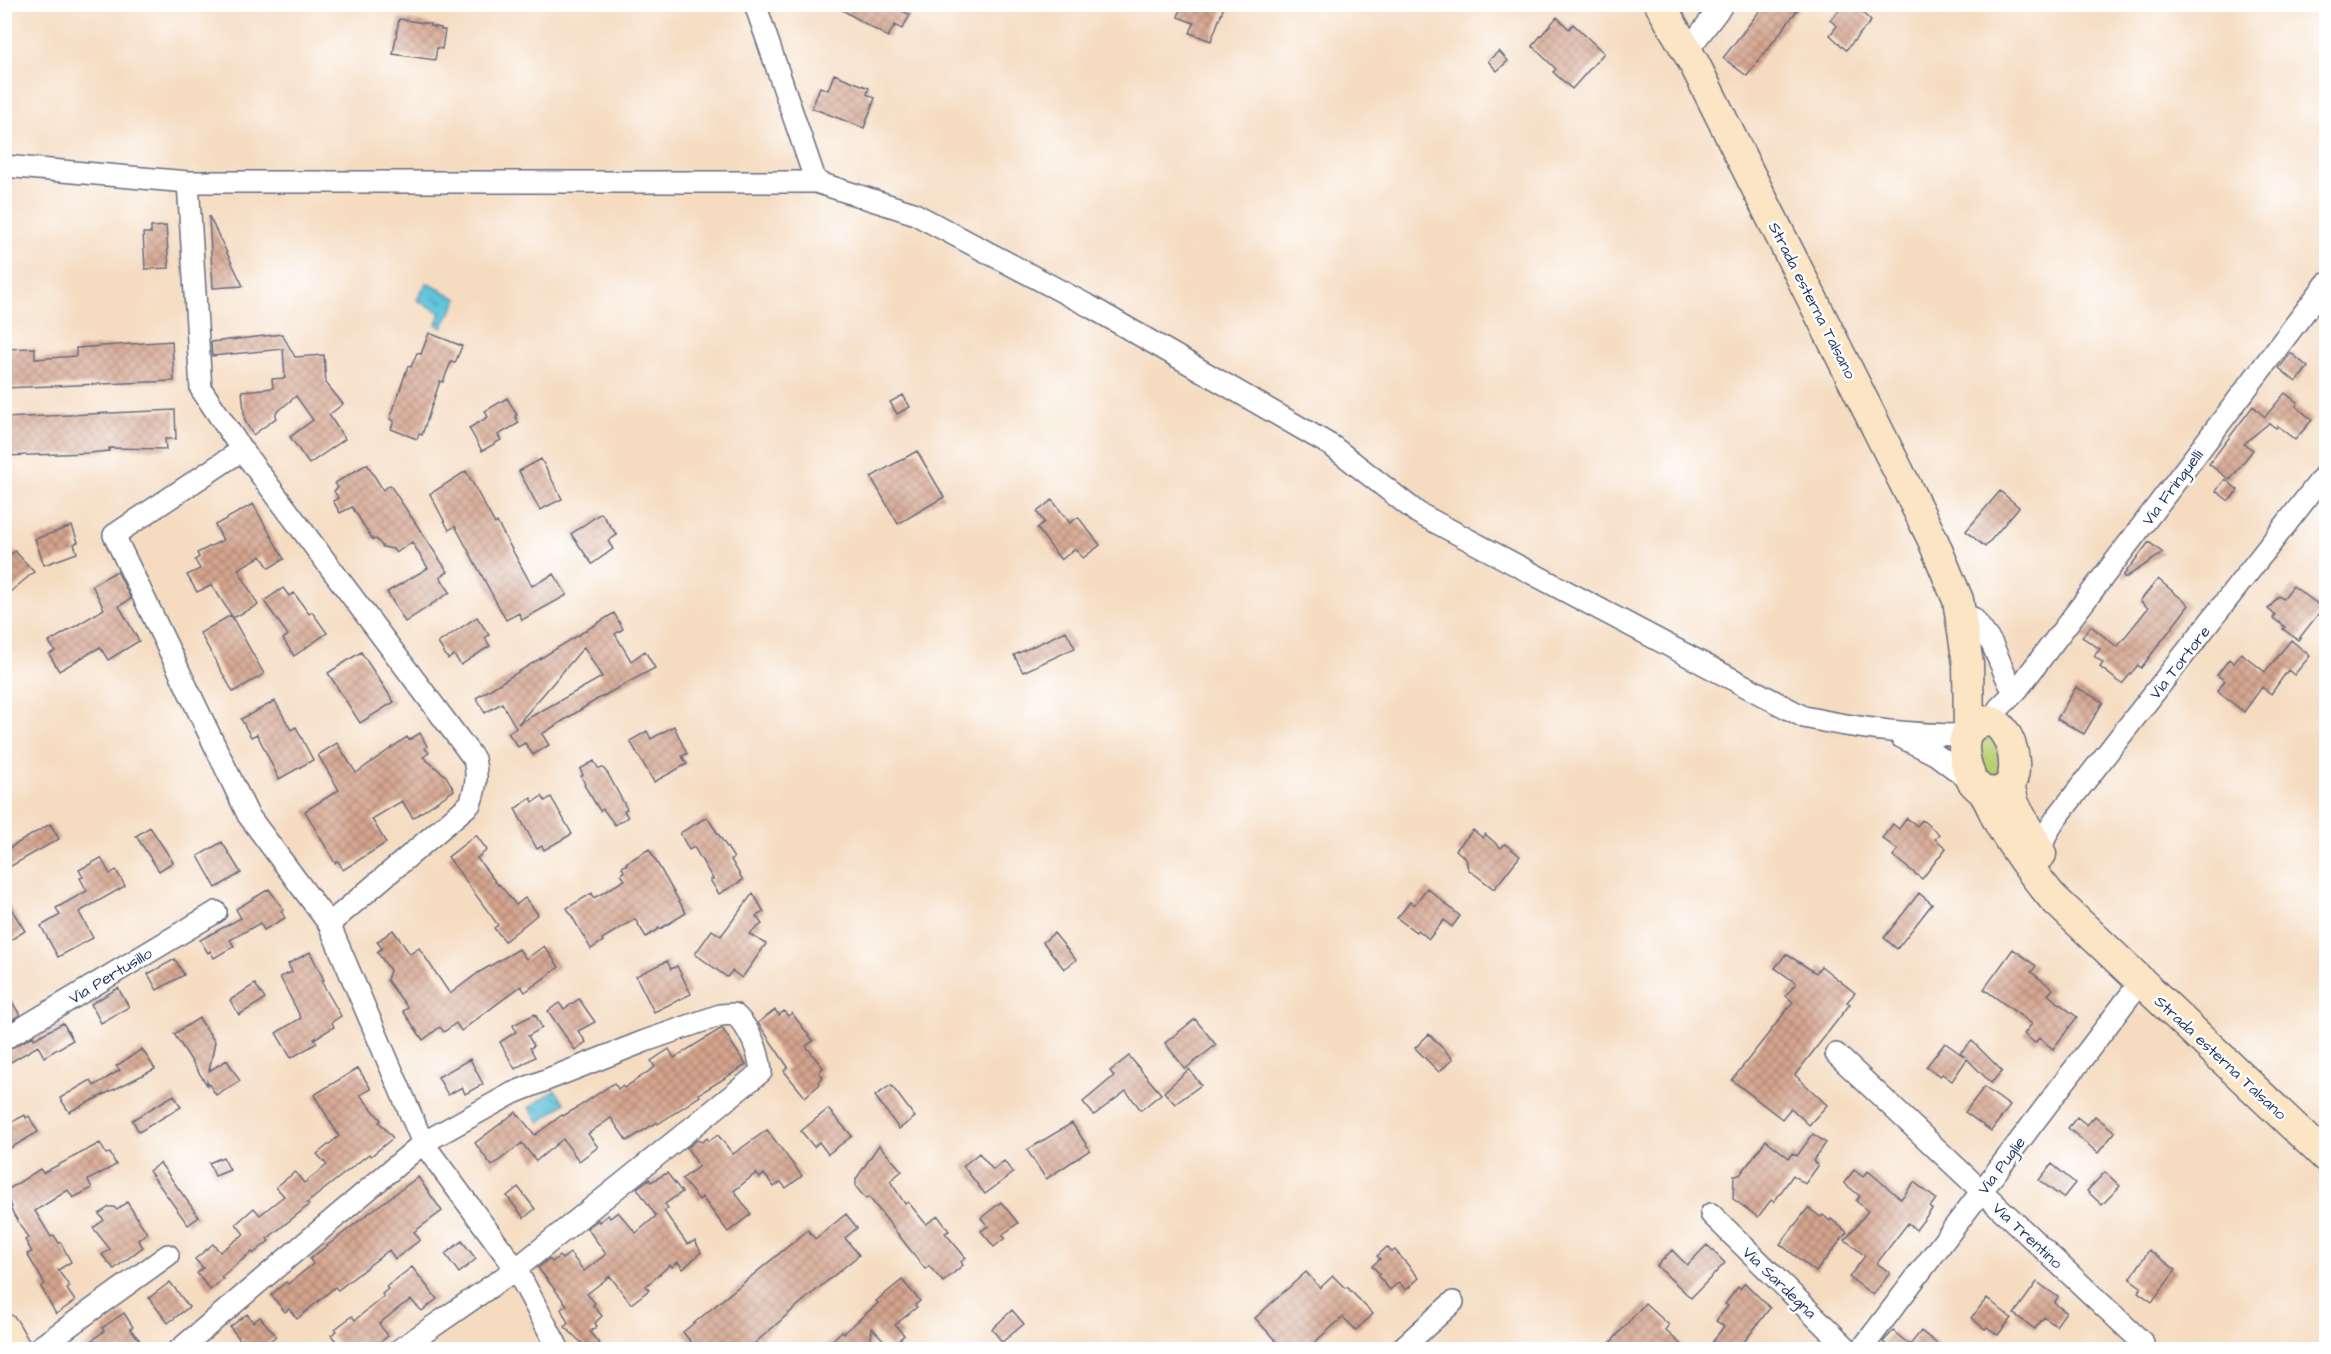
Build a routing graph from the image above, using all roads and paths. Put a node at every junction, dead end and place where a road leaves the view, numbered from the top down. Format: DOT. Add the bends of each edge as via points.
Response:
graph roads {
  1 [pos="755,4"];
  2 [pos="1660,4"];
  3 [pos="1723,4"];
  4 [pos="1687,51"];
  5 [pos="4,166"];
  6 [pos="188,182"];
  7 [pos="816,182"];
  8 [pos="2326,284"];
  9 [pos="242,450"];
  10 [pos="2326,473"];
  11 [pos="1966,609"];
  12 [pos="2017,690"];
  13 [pos="1984,728"];
  14 [pos="1892,733"];
  15 [pos="1995,783"];
  16 [pos="2058,816"];
  17 [pos="2042,855"];
  18 [pos="216,912"];
  19 [pos="329,924"];
  20 [pos="2115,956"];
  21 [pos="2141,981"];
  22 [pos="4,1039"];
  23 [pos="1836,1054"];
  24 [pos="423,1143"];
  25 [pos="2326,1157"];
  26 [pos="1982,1191"];
  27 [pos="1711,1214"];
  28 [pos="168,1255"];
  29 [pos="516,1269"];
  30 [pos="1452,1302"];
  31 [pos="4,1329"];
  32 [pos="2142,1343"];
  33 [pos="16,1350"];
  34 [pos="36,1350"];
  35 [pos="179,1350"];
  36 [pos="399,1350"];
  37 [pos="559,1350"];
  38 [pos="1400,1350"];
  39 [pos="1849,1350"];
  40 [pos="1861,1350"];
  1 -- 7 [label="street"];
  2 -- 4 [label="street, Strada esterna Talsano"];
  3 -- 4 [label="street"];
  4 -- 11 [label="street, Strada esterna Talsano"];
  5 -- 6 [label="street"];
  6 -- 7 [label="street"];
  6 -- 9 [label="street" via="201,389"];
  7 -- 14 [label="street" via="913,213 1091,307 1332,446 1418,513 1804,717"];
  8 -- 12 [label="street, Via Fringuelli"];
  9 -- 19 [label="street" via="114,535 248,815"];
  9 -- 19 [label="street" via="474,759 477,773 470,804"];
  10 -- 16 [label="street, Via Tortore"];
  11 -- 12 [label="street" via="1992,644 2009,684"];
  11 -- 13 [label="street, Strada esterna Talsano" via="1968,664"];
  12 -- 13 [label="street" via="2008,717"];
  13 -- 14 [label="street"];
  13 -- 15 [label="street"];
  13 -- 15 [label="street" via="1964,742"];
  14 -- 15 [label="street"];
  15 -- 16 [label="street" via="2038,817"];
  15 -- 17 [label="street, Strada esterna Talsano" via="2014,804"];
  15 -- 20 [label="street, Strada esterna Talsano" via="1998,820 2026,866 2052,897"];
  16 -- 17 [label="street, Via Tortore" via="2045,837"];
  17 -- 20 [label="street, Strada esterna Talsano"];
  18 -- 22 [label="street, Via Pertusillo"];
  19 -- 24 [label="street"];
  20 -- 21 [label="street, Strada esterna Talsano"];
  21 -- 25 [label="street, Strada esterna Talsano"];
  21 -- 26 [label="street, Via Puglie"];
  23 -- 26 [label="street, Via Trentino"];
  24 -- 29 [label="street"];
  24 -- 29 [label="street" via="513,1093 645,1041 720,1015 734,1014 743,1022 759,1056 761,1072"];
  24 -- 35 [label="street"];
  26 -- 32 [label="street, Via Trentino"];
  26 -- 40 [label="street, Via Puglie"];
  27 -- 39 [label="street, Via Sardegna"];
  28 -- 34 [label="street"];
  29 -- 36 [label="street"];
  29 -- 37 [label="street"];
  30 -- 38 [label="street"];
  31 -- 33 [label="street"];
}
